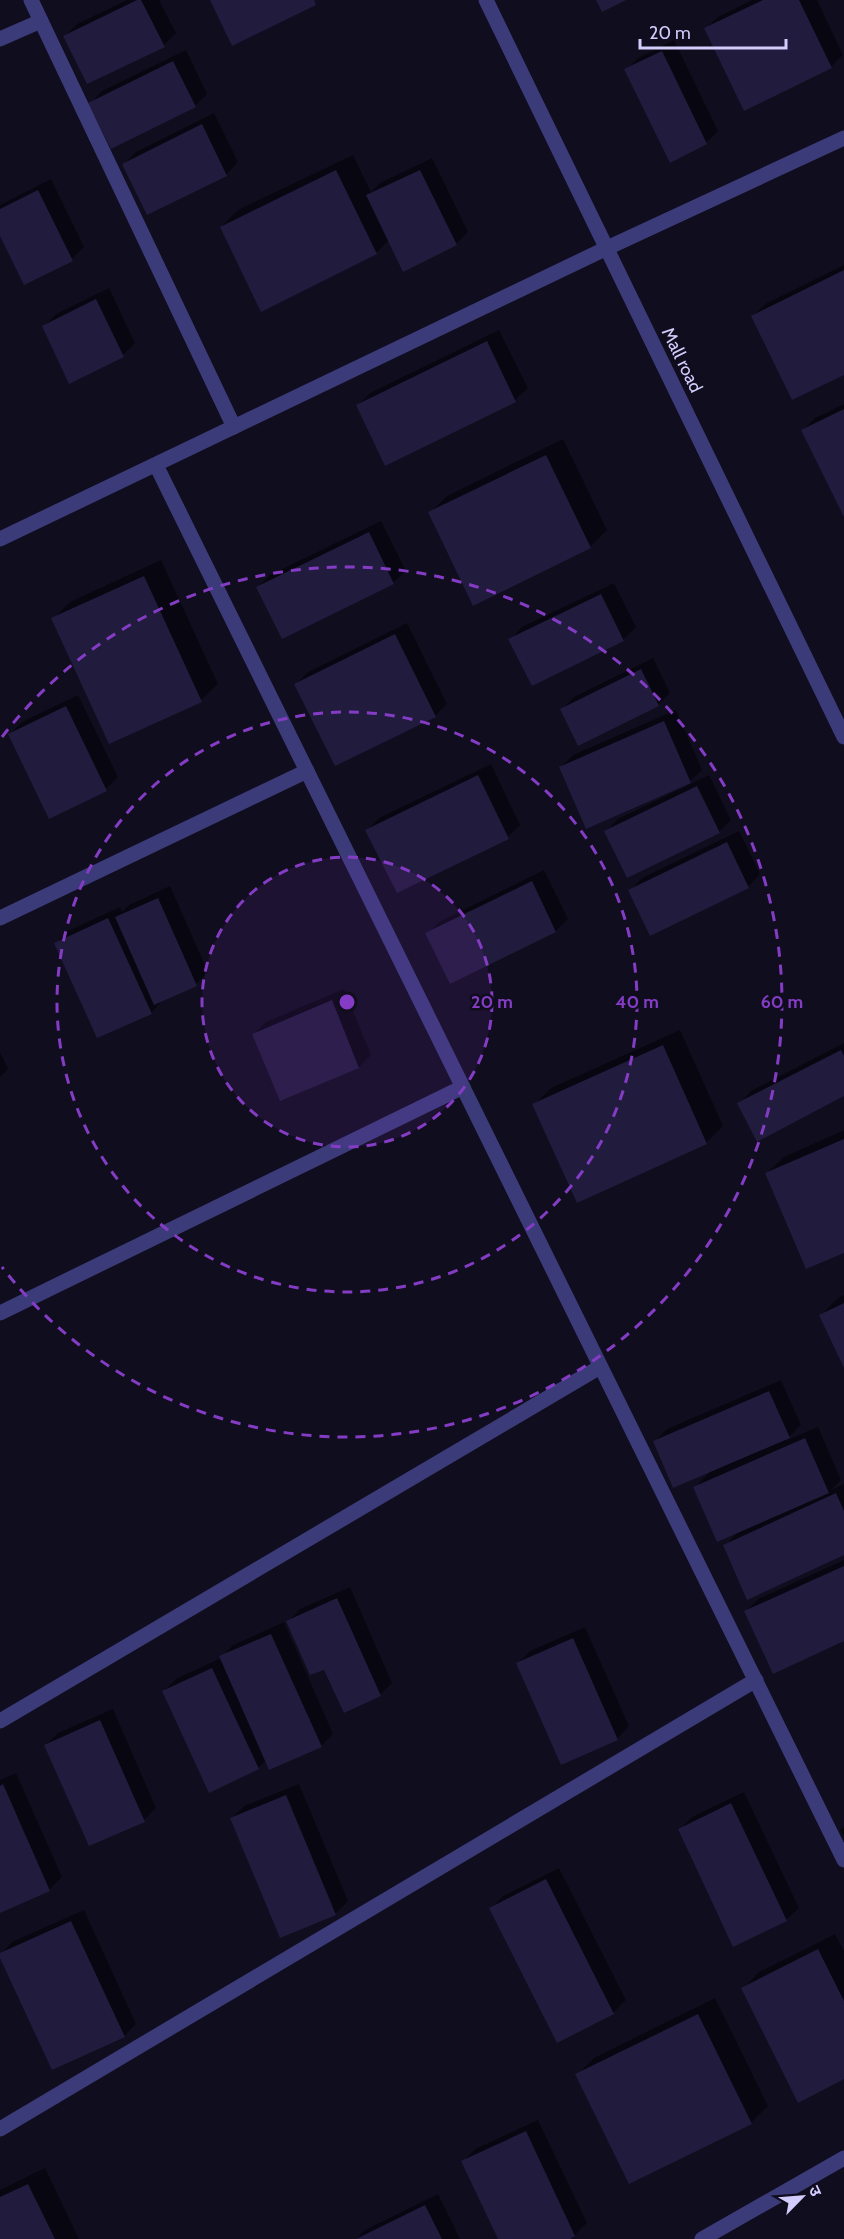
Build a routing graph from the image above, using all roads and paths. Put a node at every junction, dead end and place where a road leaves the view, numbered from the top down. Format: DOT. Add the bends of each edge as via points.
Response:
graph roads {
  1 [pos="31,0"];
  2 [pos="486,0"];
  3 [pos="41,21"];
  4 [pos="0,39"];
  5 [pos="844,138"];
  6 [pos="605,249"];
  7 [pos="234,428"];
  8 [pos="156,465"];
  9 [pos="0,539"];
  10 [pos="844,736"];
  11 [pos="308,771"];
  12 [pos="0,918"];
  13 [pos="463,1087"];
  14 [pos="0,1313"];
  15 [pos="600,1367"];
  16 [pos="756,1680"];
  17 [pos="0,1721"];
  18 [pos="844,1860"];
  19 [pos="0,2129"];
  20 [pos="844,2158"];
  21 [pos="702,2239"];
  1 -- 3 [label="street"];
  2 -- 6 [label="street, Mall road"];
  3 -- 4 [label="street"];
  3 -- 7 [label="street"];
  5 -- 6 [label="street"];
  6 -- 7 [label="street"];
  6 -- 10 [label="street, Mall road"];
  7 -- 8 [label="street"];
  8 -- 9 [label="street"];
  8 -- 11 [label="street"];
  11 -- 12 [label="street"];
  11 -- 13 [label="street"];
  13 -- 14 [label="street"];
  13 -- 15 [label="street"];
  15 -- 16 [label="street"];
  15 -- 17 [label="street"];
  16 -- 18 [label="street"];
  16 -- 19 [label="street"];
  20 -- 21 [label="street"];
}
